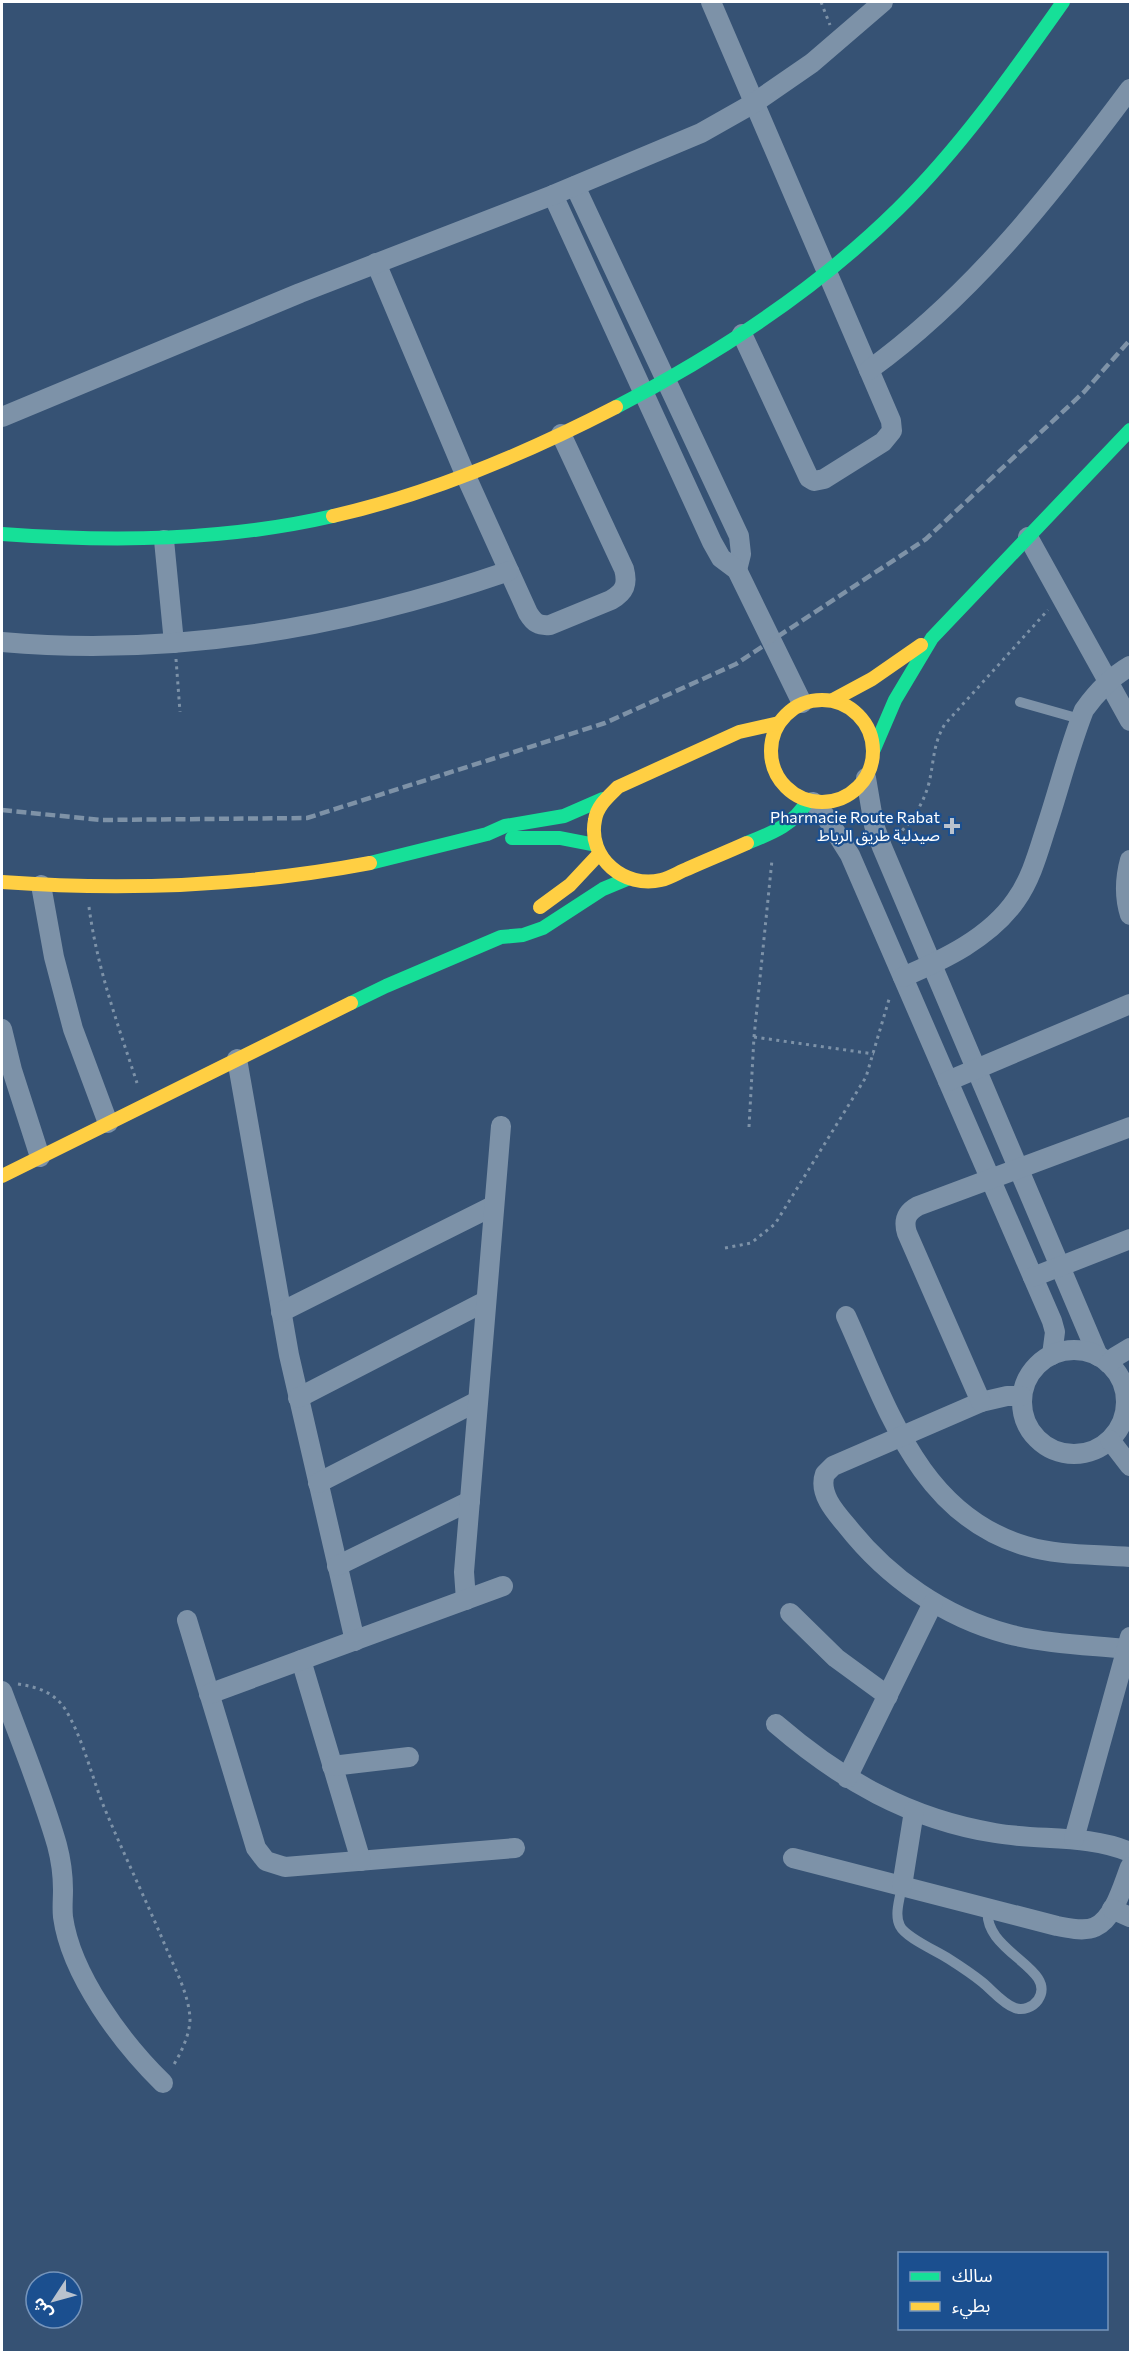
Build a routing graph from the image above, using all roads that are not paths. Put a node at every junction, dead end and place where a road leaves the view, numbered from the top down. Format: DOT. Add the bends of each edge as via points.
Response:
graph roads {
  1 [pos="711,2"];
  2 [pos="883,2"];
  3 [pos="1064,2"];
  4 [pos="1131,89"];
  5 [pos="754,103"];
  6 [pos="575,186"];
  7 [pos="553,195"];
  8 [pos="376,263"];
  9 [pos="827,272"];
  10 [pos="742,334"];
  11 [pos="869,370"];
  12 [pos="667,382"];
  13 [pos="644,394"];
  14 [pos="2,417"];
  15 [pos="1131,430"];
  16 [pos="561,434"];
  17 [pos="465,474"];
  18 [pos="2,534"];
  19 [pos="1028,537"];
  20 [pos="164,540"];
  21 [pos="737,570"];
  22 [pos="509,571"];
  23 [pos="932,638"];
  24 [pos="2,642"];
  25 [pos="174,642"];
  26 [pos="1131,666"];
  27 [pos="1109,681"];
  28 [pos="833,700"];
  29 [pos="1020,702"];
  30 [pos="801,703"];
  31 [pos="1080,719"];
  32 [pos="1131,721"];
  33 [pos="779,723"];
  34 [pos="874,749"];
  35 [pos="866,778"];
  36 [pos="603,799"];
  37 [pos="810,801"];
  38 [pos="487,834"];
  39 [pos="597,849"];
  40 [pos="1131,860"];
  41 [pos="627,879"];
  42 [pos="2,882"];
  43 [pos="41,885"];
  44 [pos="530,913"];
  45 [pos="1131,915"];
  46 [pos="516,922"];
  47 [pos="501,937"];
  48 [pos="932,964"];
  49 [pos="903,977"];
  50 [pos="1131,1004"];
  51 [pos="2,1029"];
  52 [pos="237,1059"];
  53 [pos="976,1069"];
  54 [pos="948,1081"];
  55 [pos="108,1123"];
  56 [pos="501,1126"];
  57 [pos="1131,1127"];
  58 [pos="40,1157"];
  59 [pos="1019,1170"];
  60 [pos="2,1176"];
  61 [pos="990,1180"];
  62 [pos="493,1206"];
  63 [pos="1131,1239"];
  64 [pos="1060,1265"];
  65 [pos="1032,1277"];
  66 [pos="486,1301"];
  67 [pos="281,1312"];
  68 [pos="846,1316"];
  69 [pos="1131,1348"];
  70 [pos="1052,1355"];
  71 [pos="1104,1360"];
  72 [pos="1022,1396"];
  73 [pos="298,1398"];
  74 [pos="478,1401"];
  75 [pos="981,1402"];
  76 [pos="901,1437"];
  77 [pos="1110,1440"];
  78 [pos="1131,1466"];
  79 [pos="318,1483"];
  80 [pos="470,1501"];
  81 [pos="1131,1557"];
  82 [pos="337,1566"];
  83 [pos="503,1586"];
  84 [pos="466,1600"];
  85 [pos="933,1603"];
  86 [pos="790,1613"];
  87 [pos="187,1620"];
  88 [pos="355,1641"];
  89 [pos="1129,1643"];
  90 [pos="301,1660"];
  91 [pos="7,1687"];
  92 [pos="209,1694"];
  93 [pos="888,1696"];
  94 [pos="776,1724"];
  95 [pos="409,1757"];
  96 [pos="332,1766"];
  97 [pos="847,1778"];
  98 [pos="914,1811"];
  99 [pos="1074,1839"];
  100 [pos="515,1848"];
  101 [pos="1131,1852"];
  102 [pos="794,1858"];
  103 [pos="361,1861"];
  104 [pos="1131,1867"];
  105 [pos="902,1886"];
  106 [pos="988,1908"];
  107 [pos="1112,1909"];
  108 [pos="1131,1917"];
  109 [pos="163,2083"];
  1 -- 5 [label="street"];
  2 -- 5 [label="street" via="837,43"];
  3 -- 9 [label="main road" via="948,155 873,233"];
  4 -- 11 [label="street" via="1011,241 940,312"];
  5 -- 6 [label="street" via="701,133"];
  5 -- 9 [label="street"];
  6 -- 7 [label="street"];
  6 -- 12 [label="street"];
  7 -- 8 [label="street"];
  7 -- 13 [label="street"];
  8 -- 14 [label="street"];
  8 -- 17 [label="street"];
  9 -- 10 [label="main road"];
  9 -- 11 [label="street"];
  10 -- 11 [label="street" via="806,474 814,481 824,479 890,435 891,422"];
  10 -- 12 [label="main road"];
  12 -- 13 [label="main road"];
  12 -- 21 [label="street" via="739,536 741,554"];
  13 -- 16 [label="main road"];
  13 -- 21 [label="street" via="716,551"];
  15 -- 19 [label="main road"];
  16 -- 17 [label="main road"];
  16 -- 22 [label="street" via="624,569 625,588 611,600 542,626 532,620"];
  17 -- 20 [label="main road" via="395,500 326,519"];
  17 -- 22 [label="street"];
  18 -- 20 [label="main road" via="93,541"];
  19 -- 23 [label="main road"];
  19 -- 27 [label="street"];
  20 -- 25 [label="street"];
  21 -- 30 [label="street"];
  22 -- 25 [label="street" via="456,590 346,618 234,637"];
  23 -- 28 [label="main road"];
  23 -- 34 [label="main road" via="895,700"];
  24 -- 25 [label="street"];
  26 -- 27 [label="street"];
  27 -- 31 [label="street" via="1095,694"];
  27 -- 32 [label="street"];
  28 -- 30 [label="main road"];
  28 -- 34 [label="main road" via="861,718"];
  29 -- 31 [label="lane"];
  30 -- 33 [label="main road"];
  31 -- 48 [label="street" via="1037,856 1016,901 976,938"];
  33 -- 36 [label="main road" via="727,737 618,787"];
  33 -- 37 [label="main road" via="772,740 774,769 791,792"];
  34 -- 35 [label="main road"];
  35 -- 37 [label="main road" via="839,800"];
  35 -- 48 [label="street" via="868,803 882,847"];
  36 -- 38 [label="main road" via="574,813 505,826"];
  36 -- 39 [label="main road" via="593,826"];
  37 -- 41 [label="main road" via="795,819 775,832 662,880"];
  37 -- 49 [label="street" via="850,855"];
  38 -- 39 [label="main road" via="567,839"];
  38 -- 43 [label="main road" via="331,870 208,884"];
  39 -- 41 [label="main road" via="611,869"];
  39 -- 44 [label="main road" via="570,885"];
  40 -- 45 [label="street" via="1125,885"];
  41 -- 47 [label="main road" via="603,889 543,928"];
  42 -- 43 [label="main road"];
  43 -- 55 [label="street" via="73,1029"];
  46 -- 47 [label="main road"];
  47 -- 52 [label="main road" via="386,986"];
  48 -- 49 [label="street"];
  48 -- 53 [label="street"];
  49 -- 54 [label="street"];
  50 -- 53 [label="street"];
  51 -- 58 [label="street"];
  52 -- 55 [label="main road"];
  52 -- 67 [label="street"];
  53 -- 54 [label="street"];
  53 -- 59 [label="street"];
  54 -- 61 [label="street"];
  55 -- 58 [label="main road"];
  56 -- 62 [label="street"];
  57 -- 59 [label="street"];
  58 -- 60 [label="main road"];
  59 -- 61 [label="street"];
  59 -- 64 [label="street"];
  61 -- 65 [label="street"];
  61 -- 75 [label="street" via="914,1209 905,1226"];
  62 -- 66 [label="street"];
  62 -- 67 [label="street"];
  63 -- 64 [label="street"];
  64 -- 65 [label="street"];
  64 -- 71 [label="street"];
  65 -- 70 [label="street" via="1055,1332"];
  66 -- 73 [label="street"];
  66 -- 74 [label="street"];
  67 -- 73 [label="street"];
  68 -- 76 [label="street"];
  69 -- 71 [label="street"];
  70 -- 71 [label="street" via="1075,1350"];
  70 -- 72 [label="street" via="1032,1372"];
  71 -- 77 [label="street" via="1118,1375 1126,1402 1119,1429"];
  72 -- 75 [label="street"];
  72 -- 77 [label="street" via="1028,1426 1051,1448 1082,1453"];
  73 -- 79 [label="street"];
  74 -- 79 [label="street"];
  74 -- 80 [label="street"];
  75 -- 76 [label="street"];
  76 -- 81 [label="street" via="939,1493 994,1533 1025,1546"];
  76 -- 85 [label="street" via="828,1470 823,1490 860,1543"];
  77 -- 78 [label="street"];
  79 -- 82 [label="street"];
  80 -- 82 [label="street"];
  80 -- 84 [label="street" via="464,1572"];
  82 -- 88 [label="street"];
  83 -- 84 [label="street"];
  84 -- 88 [label="street"];
  85 -- 89 [label="street" via="980,1625 1037,1640"];
  85 -- 93 [label="street"];
  86 -- 93 [label="street" via="836,1658"];
  87 -- 92 [label="street"];
  88 -- 90 [label="street"];
  89 -- 99 [label="street"];
  90 -- 92 [label="street"];
  90 -- 96 [label="street"];
  91 -- 109 [label="street" via="57,1847 62,1869 63,1916 73,1949 106,2016"];
  92 -- 103 [label="street" via="260,1855 285,1867"];
  93 -- 97 [label="street"];
  94 -- 97 [label="street"];
  95 -- 96 [label="street"];
  96 -- 103 [label="street"];
  97 -- 98 [label="street"];
  98 -- 99 [label="street" via="995,1833"];
  98 -- 105 [label="street"];
  99 -- 101 [label="street"];
  100 -- 103 [label="street"];
  102 -- 105 [label="street"];
  104 -- 107 [label="street"];
  105 -- 106 [label="street"];
  105 -- 106 [label="lane" via="897,1915 902,1930 960,1966 1009,2005 1027,2008 1037,2001 1041,1984 1035,1973 993,1935 987,1922"];
  106 -- 107 [label="street" via="1085,1929 1095,1927"];
  107 -- 108 [label="street"];
}
